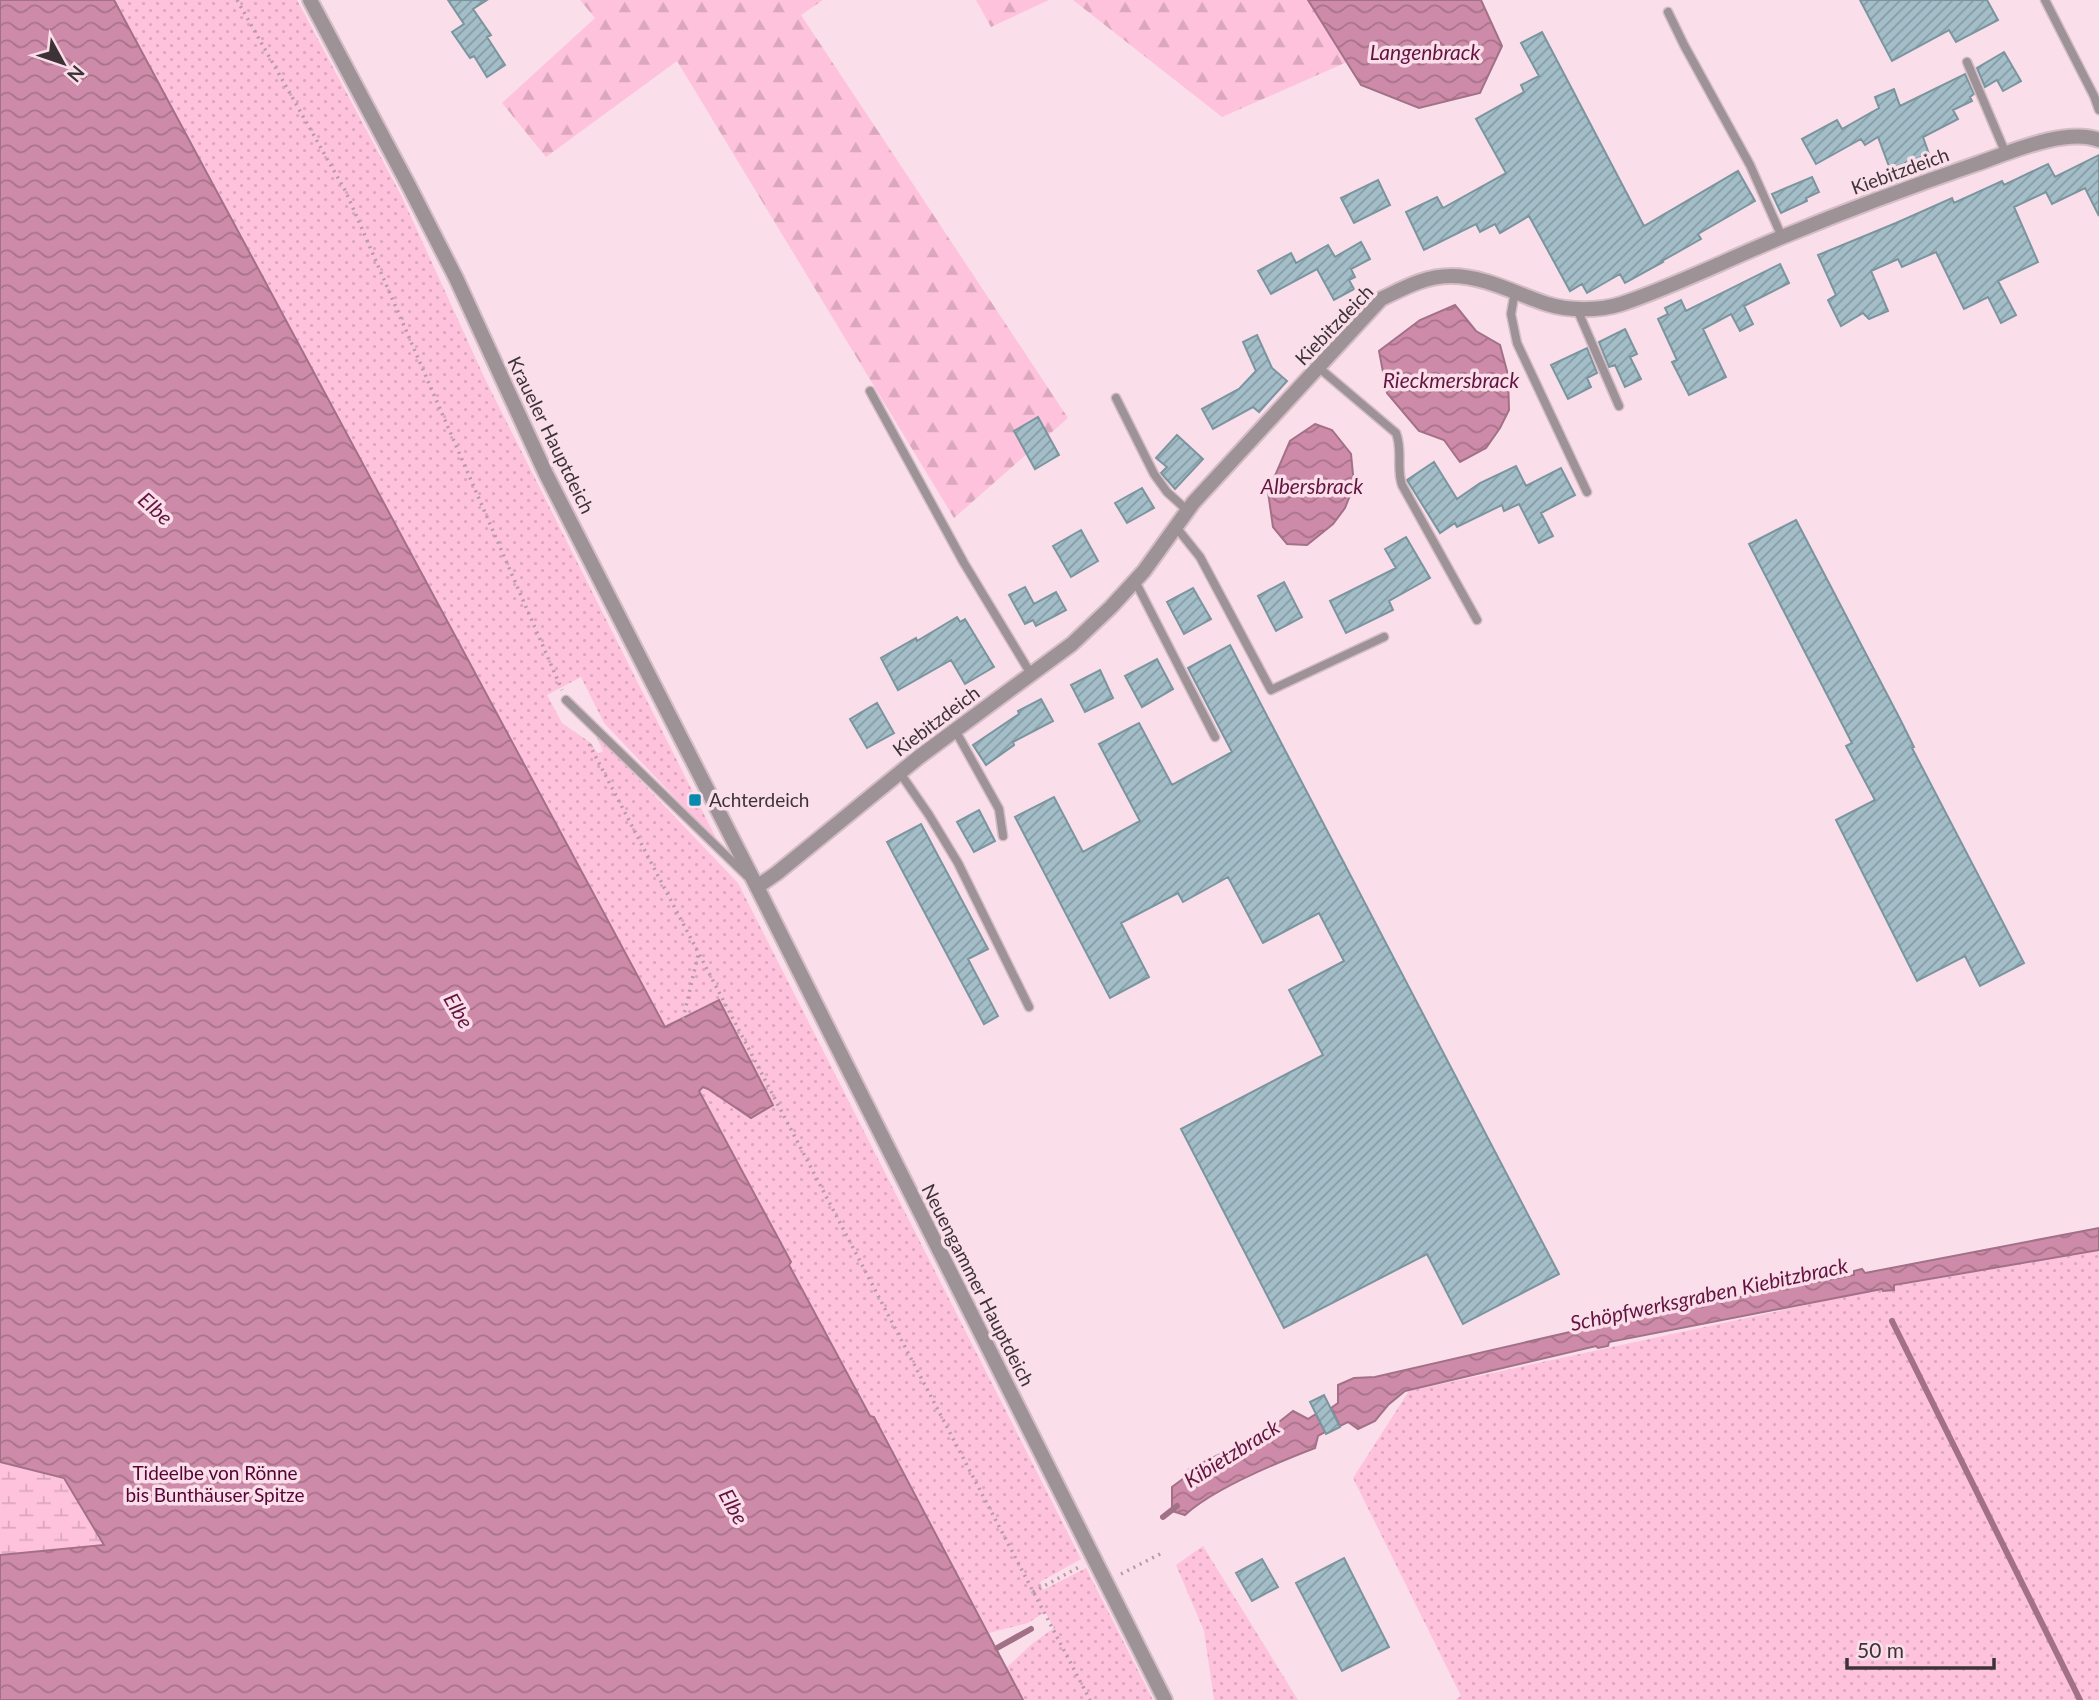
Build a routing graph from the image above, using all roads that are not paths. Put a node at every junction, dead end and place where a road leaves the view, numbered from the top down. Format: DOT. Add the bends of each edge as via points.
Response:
graph roads {
  1 [pos="310,0"];
  2 [pos="2045,0"];
  3 [pos="1668,12"];
  4 [pos="1966,62"];
  5 [pos="2099,110"];
  6 [pos="2099,140"];
  7 [pos="2006,154"];
  8 [pos="1782,237"];
  9 [pos="1516,291"];
  10 [pos="1577,309"];
  11 [pos="1318,367"];
  12 [pos="870,391"];
  13 [pos="1116,398"];
  14 [pos="1619,406"];
  15 [pos="1587,492"];
  16 [pos="1188,511"];
  17 [pos="1176,527"];
  18 [pos="1135,581"];
  19 [pos="1477,620"];
  20 [pos="1384,637"];
  21 [pos="1031,674"];
  22 [pos="566,700"];
  23 [pos="955,730"];
  24 [pos="1215,737"];
  25 [pos="900,773"];
  26 [pos="1003,836"];
  27 [pos="757,886"];
  28 [pos="1028,1007"];
  29 [pos="1166,1700"];
  1 -- 27 [label="street, Kraueler Hauptdeich" via="444,255 546,474"];
  2 -- 5 [label="lane"];
  3 -- 8 [label="lane"];
  4 -- 7 [label="lane"];
  6 -- 7 [label="street, Kiebitzdeich" via="2067,137"];
  7 -- 8 [label="street, Kiebitzdeich"];
  8 -- 10 [label="street, Kiebitzdeich" via="1618,305"];
  9 -- 10 [label="street, Kiebitzdeich" via="1549,305"];
  9 -- 11 [label="street, Kiebitzdeich" via="1451,276 1418,281 1381,299"];
  9 -- 15 [label="lane" via="1511,314 1517,343"];
  10 -- 14 [label="lane"];
  11 -- 16 [label="street, Kiebitzdeich"];
  11 -- 19 [label="lane" via="1396,433 1402,485"];
  12 -- 21 [label="lane" via="964,564"];
  13 -- 16 [label="lane" via="1154,474"];
  16 -- 17 [label="street, Kiebitzdeich"];
  17 -- 18 [label="street, Kiebitzdeich"];
  17 -- 20 [label="lane" via="1200,557 1271,691"];
  18 -- 21 [label="street, Kiebitzdeich" via="1072,644"];
  18 -- 24 [label="lane"];
  21 -- 23 [label="street, Kiebitzdeich"];
  22 -- 27 [label="lane"];
  23 -- 25 [label="street, Kiebitzdeich"];
  23 -- 26 [label="lane" via="999,809"];
  25 -- 27 [label="street, Kiebitzdeich"];
  25 -- 28 [label="lane" via="958,863"];
  27 -- 29 [label="street, Neuengammer Hauptdeich"];
}
